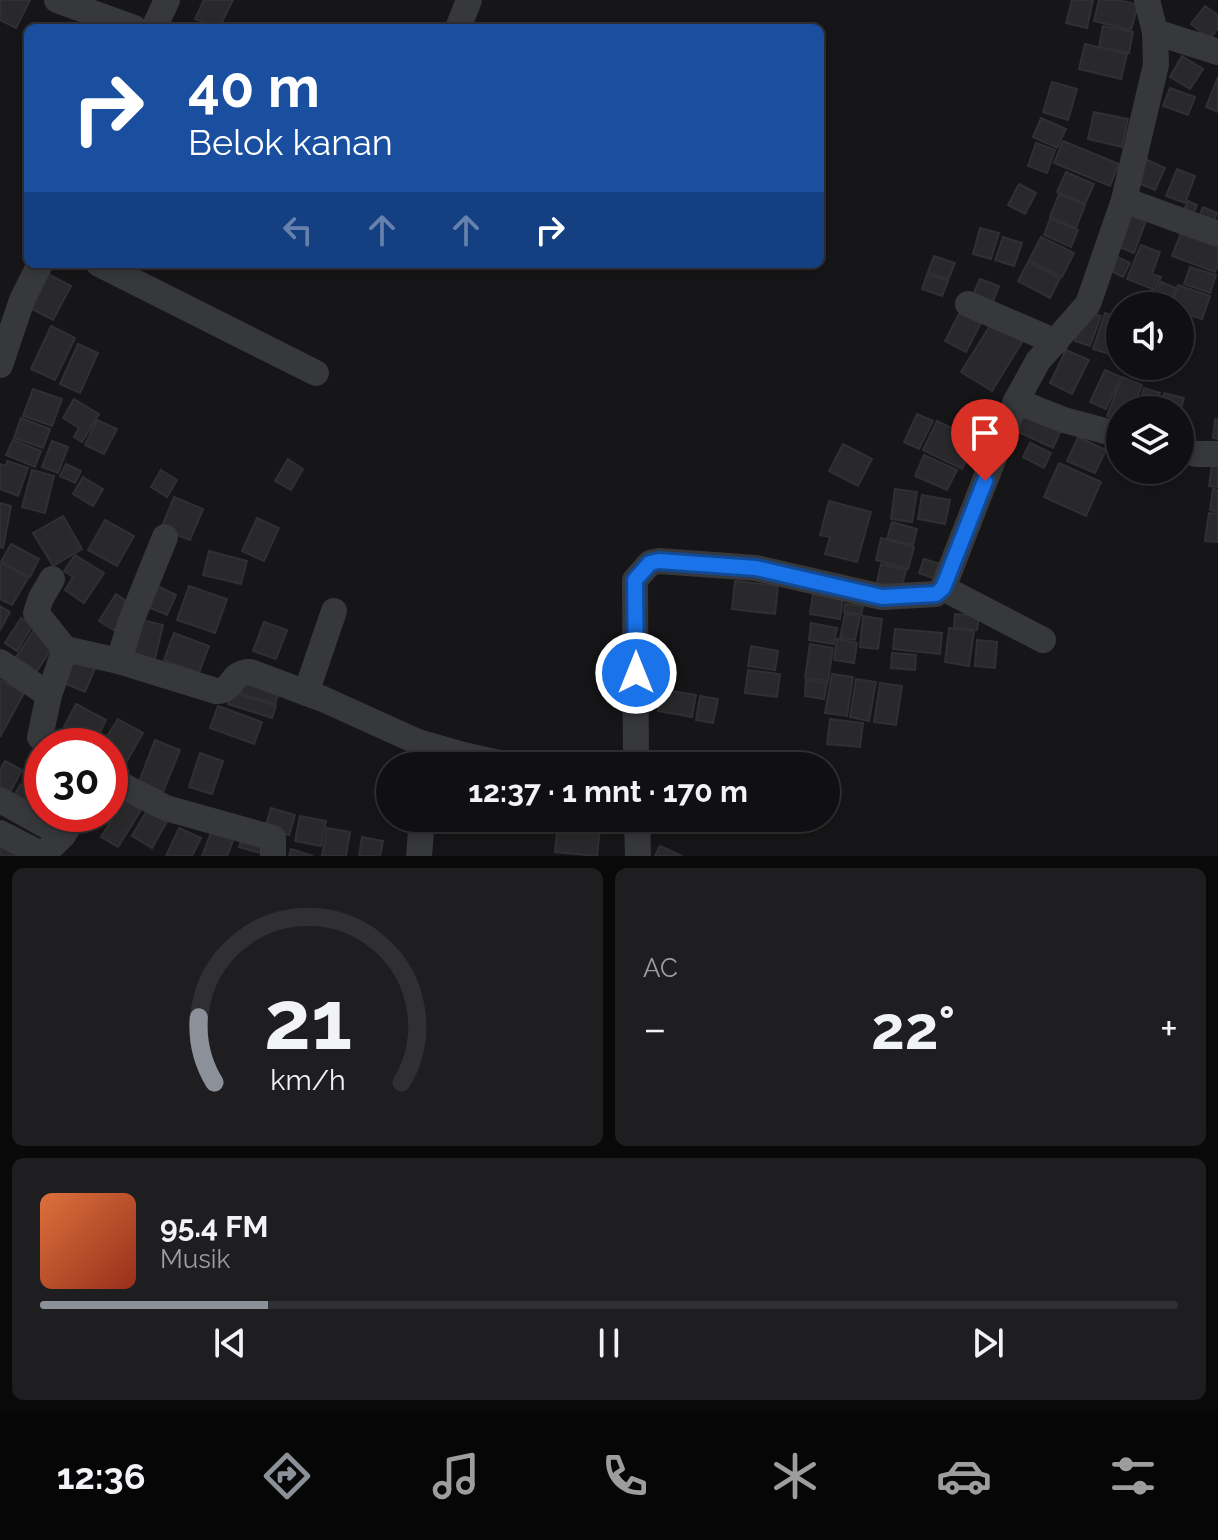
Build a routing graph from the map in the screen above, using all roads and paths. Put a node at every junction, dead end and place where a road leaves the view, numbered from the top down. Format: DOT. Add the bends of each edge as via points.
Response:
graph roads {
  1 [pos="57,0"];
  2 [pos="167,0"];
  3 [pos="469,0"];
  4 [pos="1147,0"];
  5 [pos="123,24"];
  6 [pos="156,24"];
  7 [pos="460,24"];
  8 [pos="1155,32"];
  9 [pos="1218,52"];
  10 [pos="1124,200"];
  11 [pos="1218,234"];
  12 [pos="38,268"];
  13 [pos="107,268"];
  14 [pos="968,304"];
  15 [pos="1056,342"];
  16 [pos="0,365"];
  17 [pos="316,373"];
  18 [pos="1016,401"];
  19 [pos="1106,431"];
  20 [pos="1194,454"];
  21 [pos="1218,454"];
  22 [pos="165,537"];
  23 [pos="52,579"];
  24 [pos="943,588"];
  25 [pos="334,611"];
  26 [pos="1043,640"];
  27 [pos="65,649"];
  28 [pos="119,661"];
  29 [pos="0,662"];
  30 [pos="306,693"];
  31 [pos="49,695"];
  32 [pos="42,728"];
  33 [pos="420,752"];
  34 [pos="636,752"];
  35 [pos="128,788"];
  36 [pos="0,800"];
  37 [pos="24,808"];
  38 [pos="62,832"];
  39 [pos="421,832"];
  40 [pos="637,832"];
  41 [pos="0,833"];
  42 [pos="273,856"];
  43 [pos="419,856"];
  44 [pos="638,856"];
  1 -- 5 [label="street"];
  2 -- 6 [label="street"];
  3 -- 7 [label="street"];
  4 -- 8 [label="street"];
  8 -- 9 [label="street"];
  8 -- 10 [label="street" via="1156,65"];
  10 -- 11 [label="street"];
  10 -- 15 [label="street" via="1088,304"];
  12 -- 16 [label="street"];
  13 -- 17 [label="street"];
  14 -- 15 [label="street"];
  15 -- 18 [label="street" via="1038,361"];
  18 -- 19 [label="street"];
  18 -- 24 [label="street"];
  20 -- 21 [label="street"];
  22 -- 28 [label="street"];
  23 -- 27 [label="street" via="36,613"];
  24 -- 26 [label="street"];
  24 -- 34 [label="street" via="936,594 882,597 756,568 650,563 635,580"];
  25 -- 30 [label="street"];
  27 -- 28 [label="street"];
  27 -- 31 [label="street"];
  28 -- 30 [label="street" via="216,691 250,672"];
  29 -- 31 [label="street"];
  30 -- 33 [label="street"];
  31 -- 32 [label="street"];
  35 -- 42 [label="street" via="166,808 273,838"];
  36 -- 37 [label="street"];
  38 -- 41 [label="street" via="43,855"];
  39 -- 43 [label="street"];
  40 -- 44 [label="street"];
}
